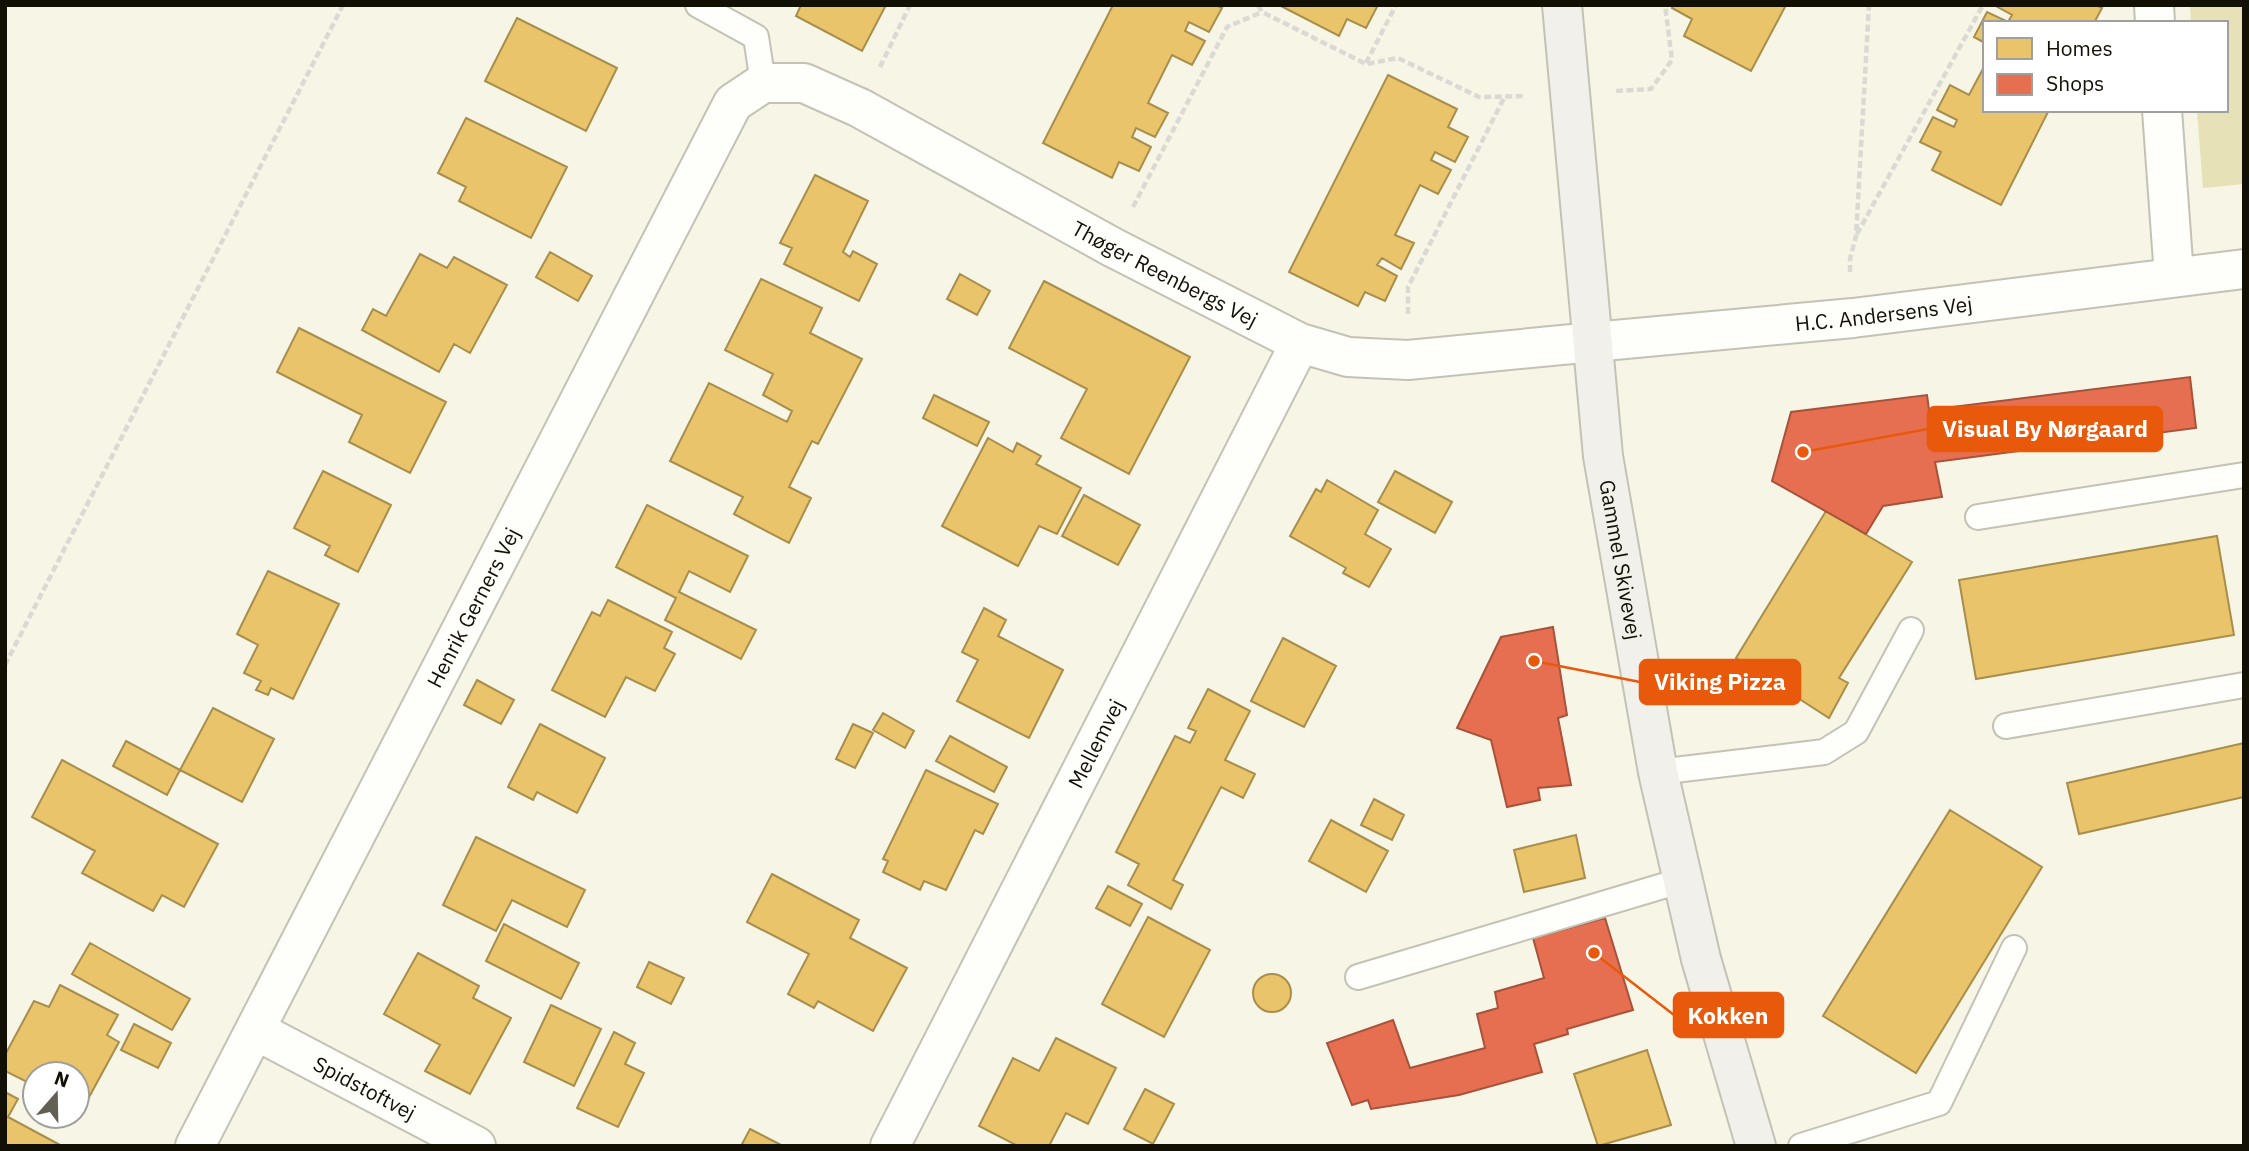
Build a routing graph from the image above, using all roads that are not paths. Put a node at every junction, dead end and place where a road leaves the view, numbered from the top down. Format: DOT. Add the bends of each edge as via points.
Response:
graph roads {
  1 [pos="698,5"];
  2 [pos="1562,5"];
  3 [pos="763,83"];
  4 [pos="2162,112"];
  5 [pos="2244,269"];
  6 [pos="2174,276"];
  7 [pos="1593,342"];
  8 [pos="1300,343"];
  9 [pos="2244,475"];
  10 [pos="1978,517"];
  11 [pos="1911,630"];
  12 [pos="2244,685"];
  13 [pos="2007,726"];
  14 [pos="1658,772"];
  15 [pos="1683,880"];
  16 [pos="2014,948"];
  17 [pos="1358,977"];
  18 [pos="255,1030"];
  19 [pos="195,1146"];
  20 [pos="476,1146"];
  21 [pos="890,1146"];
  22 [pos="1756,1146"];
  23 [pos="1801,1146"];
  1 -- 3 [label="lane" via="756,37"];
  2 -- 7 [label="main road, Gammel Skivevej"];
  3 -- 8 [label="street, Thøger Reenbergs Vej" via="804,83 860,108 1112,247"];
  3 -- 18 [label="street, Henrik Gerners Vej" via="733,103"];
  4 -- 6 [label="street"];
  5 -- 6 [label="street, H.C. Andersens Vej"];
  6 -- 7 [label="street, H.C. Andersens Vej" via="1853,318"];
  7 -- 8 [label="street, Thøger Reenbergs Vej" via="1408,360 1348,358"];
  7 -- 14 [label="main road, Gammel Skivevej" via="1603,456"];
  8 -- 21 [label="street, Mellemvej"];
  9 -- 10 [label="lane"];
  11 -- 14 [label="lane" via="1856,732 1824,752"];
  12 -- 13 [label="lane"];
  14 -- 15 [label="main road, Gammel Skivevej"];
  15 -- 17 [label="lane"];
  15 -- 22 [label="main road, Gammel Skivevej" via="1701,959"];
  16 -- 23 [label="lane" via="1939,1103"];
  18 -- 19 [label="street, Henrik Gerners Vej"];
  18 -- 20 [label="street, Spidstoftvej"];
}
